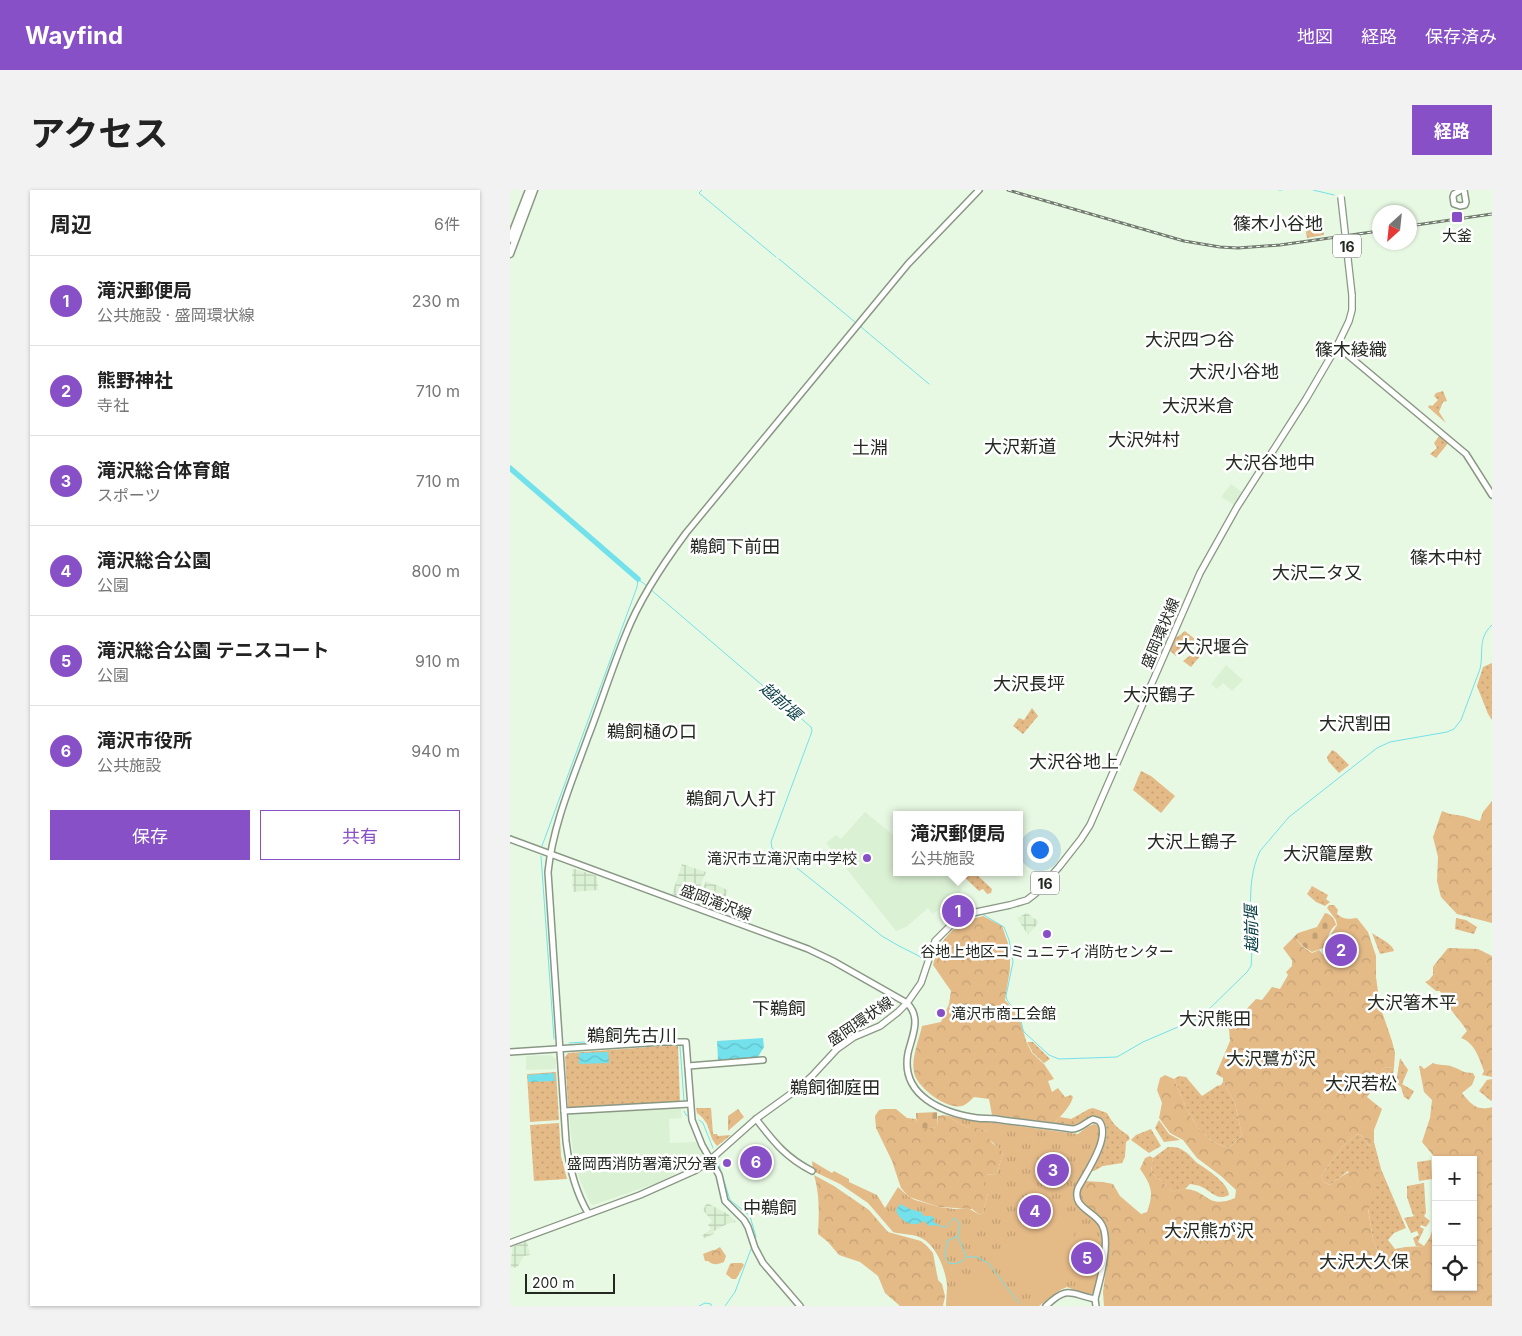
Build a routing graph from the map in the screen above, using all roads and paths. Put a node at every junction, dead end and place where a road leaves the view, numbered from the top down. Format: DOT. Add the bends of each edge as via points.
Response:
graph roads {
  1 [pos="528,190"];
  2 [pos="534,190"];
  3 [pos="979,190"];
  4 [pos="1341,190"];
  5 [pos="510,239"];
  6 [pos="510,254"];
  7 [pos="1337,346"];
  8 [pos="1492,495"];
  9 [pos="510,839"];
  10 [pos="550,854"];
  11 [pos="907,1003"];
  12 [pos="560,1049"];
  13 [pos="510,1052"];
  14 [pos="763,1060"];
  15 [pos="688,1066"];
  16 [pos="690,1104"];
  17 [pos="564,1111"];
  18 [pos="756,1119"];
  19 [pos="710,1160"];
  20 [pos="812,1171"];
  21 [pos="588,1214"];
  22 [pos="510,1242"];
  23 [pos="1095,1299"];
  24 [pos="800,1306"];
  25 [pos="1046,1306"];
  26 [pos="1096,1306"];
  1 -- 5 [label="highway"];
  2 -- 6 [label="highway"];
  3 -- 10 [label="street" via="874,304 674,549 626,633 569,788"];
  4 -- 7 [label="main road, 盛岡環状線 / 16, bridge" via="1352,310"];
  7 -- 8 [label="street" via="1466,454"];
  7 -- 11 [label="main road, 盛岡環状線 / 16" via="1241,500 1200,574 1087,831 1027,900 968,914 945,930 935,941 921,983"];
  9 -- 10 [label="street, 盛岡滝沢線"];
  10 -- 11 [label="street, 盛岡滝沢線" via="808,949"];
  10 -- 12 [label="street" via="549,892"];
  11 -- 18 [label="main road, 盛岡環状線 / 16" via="891,1019 837,1048 799,1088"];
  11 -- 23 [label="street" via="916,1024 906,1064 908,1075 913,1086 930,1103 952,1113 976,1118 1072,1129 1080,1128 1093,1119 1102,1124 1100,1146 1076,1195 1104,1230 1104,1254"];
  12 -- 13 [label="street"];
  12 -- 15 [label="street" via="684,1041"];
  12 -- 17 [label="street"];
  14 -- 15 [label="street"];
  15 -- 16 [label="street"];
  16 -- 17 [label="street"];
  16 -- 19 [label="street" via="694,1125"];
  17 -- 21 [label="street" via="570,1164 580,1200"];
  18 -- 19 [label="main road, 盛岡環状線 / 16"];
  18 -- 20 [label="street" via="792,1160"];
  19 -- 21 [label="main road, 盛岡環状線 / 16" via="671,1182"];
  19 -- 24 [label="street" via="719,1175 725,1201 744,1220 758,1256"];
  21 -- 22 [label="main road, 盛岡環状線 / 16"];
  23 -- 25 [label="street" via="1067,1292"];
  23 -- 26 [label="street"];
}
